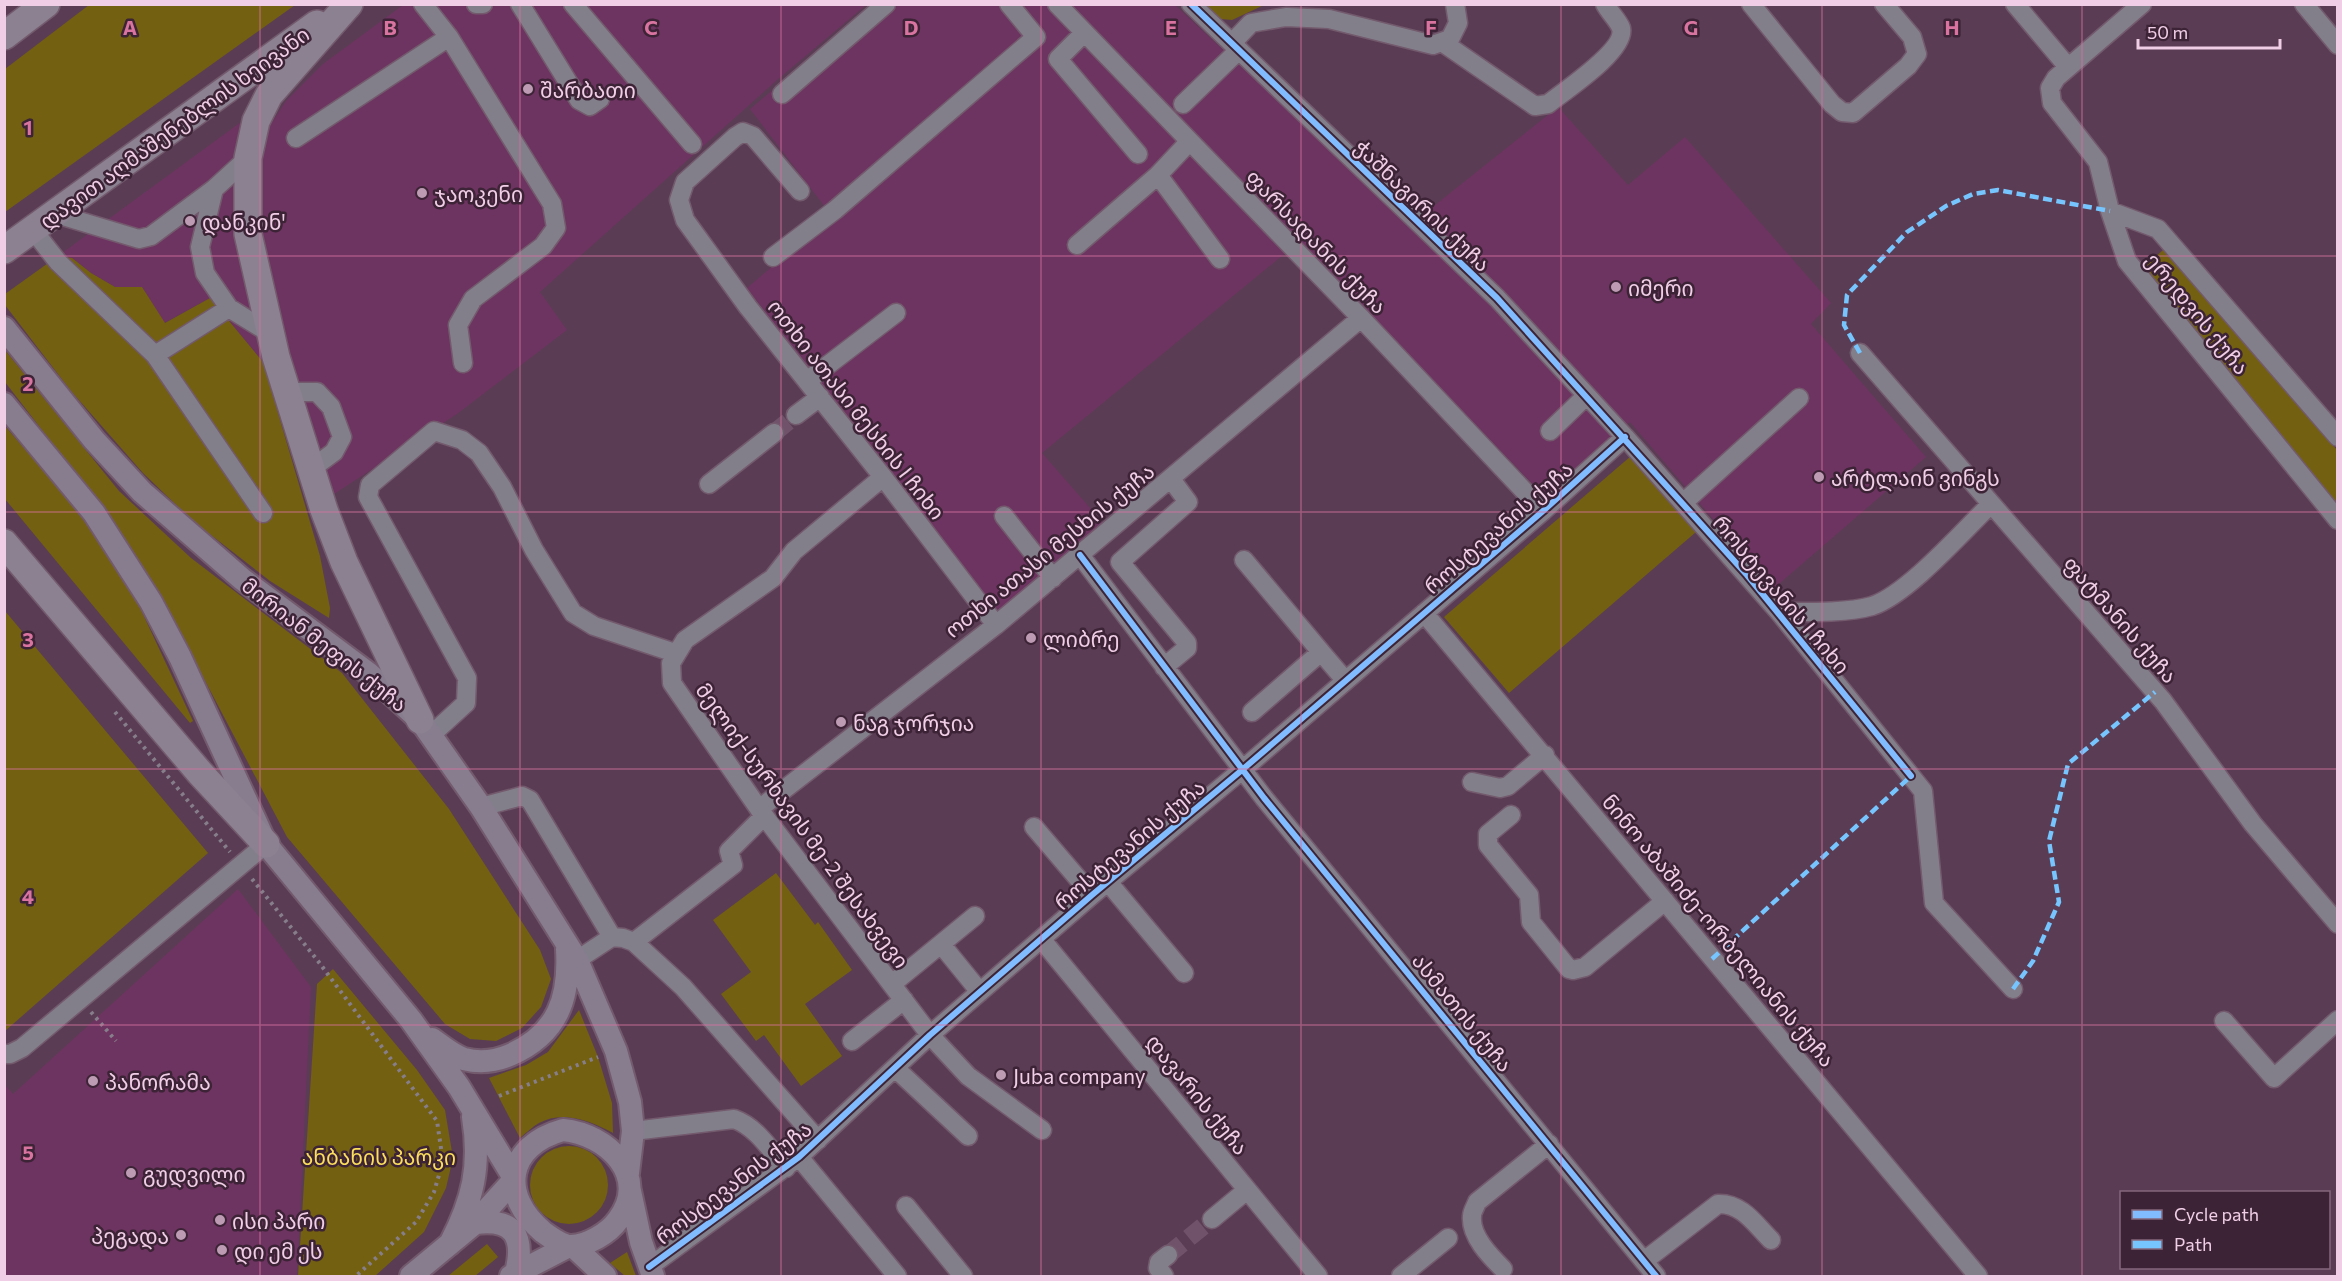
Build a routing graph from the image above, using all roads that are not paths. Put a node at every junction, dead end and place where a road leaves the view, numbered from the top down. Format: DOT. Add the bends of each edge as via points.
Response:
graph roads {
  1 [pos="46,4"];
  2 [pos="344,4"];
  3 [pos="349,4"];
  4 [pos="423,4"];
  5 [pos="476,4"];
  6 [pos="483,4"];
  7 [pos="520,4"];
  8 [pos="573,4"];
  9 [pos="886,4"];
  10 [pos="1009,4"];
  11 [pos="1057,4"];
  12 [pos="1191,4"];
  13 [pos="1455,4"];
  14 [pos="1605,4"];
  15 [pos="1751,4"];
  16 [pos="1884,4"];
  17 [pos="2015,4"];
  18 [pos="2142,4"];
  19 [pos="2304,4"];
  20 [pos="1286,11"];
  21 [pos="1083,34"];
  22 [pos="4,36"];
  23 [pos="449,37"];
  24 [pos="1442,42"];
  25 [pos="2337,45"];
  26 [pos="1236,47"];
  27 [pos="2068,67"];
  28 [pos="782,94"];
  29 [pos="600,99"];
  30 [pos="1183,104"];
  31 [pos="296,138"];
  32 [pos="1189,142"];
  33 [pos="692,144"];
  34 [pos="1138,154"];
  35 [pos="248,158"];
  36 [pos="1158,175"];
  37 [pos="214,189"];
  38 [pos="800,191"];
  39 [pos="2110,211"];
  40 [pos="56,214"];
  41 [pos="29,232"];
  42 [pos="1077,245"];
  43 [pos="4,250"];
  44 [pos="773,257"];
  45 [pos="1220,259"];
  46 [pos="229,308"];
  47 [pos="897,313"];
  48 [pos="1362,318"];
  49 [pos="4,328"];
  50 [pos="271,334"];
  51 [pos="1860,352"];
  52 [pos="155,355"];
  53 [pos="463,363"];
  54 [pos="797,377"];
  55 [pos="287,392"];
  56 [pos="1586,396"];
  57 [pos="820,397"];
  58 [pos="1799,398"];
  59 [pos="4,404"];
  60 [pos="796,415"];
  61 [pos="1550,431"];
  62 [pos="774,433"];
  63 [pos="1624,437"];
  64 [pos="2337,437"];
  65 [pos="311,469"];
  66 [pos="883,477"];
  67 [pos="1171,478"];
  68 [pos="709,484"];
  69 [pos="1683,503"];
  70 [pos="1991,504"];
  71 [pos="1543,511"];
  72 [pos="262,513"];
  73 [pos="1004,516"];
  74 [pos="2337,520"];
  75 [pos="4,543"];
  76 [pos="1080,555"];
  77 [pos="1244,560"];
  78 [pos="1053,578"];
  79 [pos="1779,612"];
  80 [pos="1424,613"];
  81 [pos="996,624"];
  82 [pos="1322,652"];
  83 [pos="675,653"];
  84 [pos="1164,667"];
  85 [pos="1345,680"];
  86 [pos="1252,712"];
  87 [pos="425,728"];
  88 [pos="1545,755"];
  89 [pos="1242,770"];
  90 [pos="1472,782"];
  91 [pos="481,807"];
  92 [pos="762,812"];
  93 [pos="1511,814"];
  94 [pos="1034,827"];
  95 [pos="266,844"];
  96 [pos="1108,882"];
  97 [pos="1092,895"];
  98 [pos="1665,901"];
  99 [pos="975,916"];
  100 [pos="2337,924"];
  101 [pos="612,938"];
  102 [pos="1042,940"];
  103 [pos="634,942"];
  104 [pos="941,944"];
  105 [pos="572,951"];
  106 [pos="1184,973"];
  107 [pos="892,984"];
  108 [pos="2013,989"];
  109 [pos="980,992"];
  110 [pos="904,1000"];
  111 [pos="411,1020"];
  112 [pos="2337,1020"];
  113 [pos="2224,1021"];
  114 [pos="930,1035"];
  115 [pos="852,1041"];
  116 [pos="4,1054"];
  117 [pos="895,1068"];
  118 [pos="471,1107"];
  119 [pos="1042,1130"];
  120 [pos="633,1131"];
  121 [pos="968,1136"];
  122 [pos="818,1140"];
  123 [pos="1550,1144"];
  124 [pos="793,1163"];
  125 [pos="513,1179"];
  126 [pos="629,1182"];
  127 [pos="1247,1190"];
  128 [pos="906,1206"];
  129 [pos="1212,1219"];
  130 [pos="475,1223"];
  131 [pos="1448,1238"];
  132 [pos="1770,1240"];
  133 [pos="450,1244"];
  134 [pos="571,1246"];
  135 [pos="1168,1255"];
  136 [pos="1644,1261"];
  137 [pos="1503,1269"];
  138 [pos="651,1272"];
  139 [pos="514,1275"];
  140 [pos="411,1276"];
  141 [pos="605,1276"];
  142 [pos="897,1276"];
  143 [pos="963,1276"];
  144 [pos="1164,1276"];
  145 [pos="1318,1276"];
  146 [pos="1401,1276"];
  147 [pos="1656,1276"];
  148 [pos="1978,1276"];
  1 -- 22 [label="highway"];
  2 -- 40 [label="highway, დავით აღმაშენებლის ხეივანი"];
  3 -- 35 [label="highway" via="269,95 256,121"];
  4 -- 23 [label="street"];
  5 -- 6 [label="street"];
  7 -- 29 [label="street" via="579,100 590,106"];
  8 -- 33 [label="street"];
  9 -- 28 [label="street"];
  10 -- 44 [label="street" via="1036,37 835,210"];
  11 -- 21 [label="street, ფარსადანის ქუჩა"];
  12 -- 26 [label="street, ჭაშნაგირის ქუჩა"];
  13 -- 24 [label="street" via="1458,23 1450,39"];
  14 -- 24 [label="street" via="1621,27 1620,39 1612,52 1548,104 1535,106"];
  15 -- 16 [label="street" via="1832,104 1842,112 1853,113 1917,54 1912,36"];
  17 -- 27 [label="street"];
  18 -- 27 [label="street"];
  19 -- 25 [label="street"];
  20 -- 24 [label="street" via="1433,45"];
  20 -- 26 [label="street" via="1251,23"];
  21 -- 32 [label="street, ფარსადანის ქუჩა"];
  21 -- 34 [label="street" via="1059,59"];
  23 -- 31 [label="street"];
  23 -- 53 [label="street" via="552,204 556,228 543,246 473,299 458,325"];
  26 -- 30 [label="street"];
  26 -- 56 [label="street, ჭაშნაგირის ქუჩა" via="1497,298"];
  27 -- 39 [label="street" via="2050,88 2052,104 2098,162"];
  32 -- 36 [label="street"];
  32 -- 48 [label="street, ფარსადანის ქუჩა"];
  35 -- 37 [label="street"];
  35 -- 50 [label="highway" via="248,234"];
  36 -- 42 [label="street"];
  36 -- 45 [label="street"];
  37 -- 40 [label="street" via="151,236 139,239"];
  37 -- 46 [label="street" via="200,247 205,273"];
  38 -- 54 [label="street, ოთხი ათასი მესხის I ჩიხი" via="753,136 743,132 685,182 679,200 685,220"];
  39 -- 64 [label="street, ერედვის ქუჩა" via="2158,229"];
  39 -- 74 [label="street, ერედვის ქუჩა" via="2127,261"];
  40 -- 41 [label="highway, დავით აღმაშენებლის ხეივანი"];
  41 -- 43 [label="highway, დავით აღმაშენებლის ხეივანი"];
  41 -- 52 [label="street"];
  46 -- 50 [label="street"];
  46 -- 52 [label="street"];
  47 -- 54 [label="street"];
  48 -- 67 [label="street, ოთხი ათასი მესხის ქუჩა"];
  48 -- 71 [label="street, ფარსადანის ქუჩა"];
  49 -- 87 [label="main road, მირიან მეფის ქუჩა" via="94,440 142,492 242,579 368,673"];
  50 -- 55 [label="highway"];
  51 -- 70 [label="street, ფატმანის ქუჩა"];
  52 -- 72 [label="street"];
  54 -- 57 [label="street, ოთხი ათასი მესხის I ჩიხი"];
  55 -- 65 [label="highway"];
  55 -- 65 [label="street" via="317,392 331,407 342,437 334,452"];
  56 -- 61 [label="street"];
  56 -- 63 [label="street, ჭაშნაგირის ქუჩა"];
  57 -- 60 [label="street"];
  57 -- 66 [label="street, ოთხი ათასი მესხის I ჩიხი"];
  58 -- 69 [label="street"];
  59 -- 95 [label="main road" via="94,513 151,602"];
  62 -- 68 [label="street"];
  63 -- 69 [label="street, როსტევანის I ჩიხი"];
  63 -- 71 [label="street, როსტევანის ქუჩა"];
  65 -- 87 [label="highway" via="344,562"];
  66 -- 81 [label="street, ოთხი ათასი მესხის I ჩიხი"];
  66 -- 83 [label="street" via="794,551 773,578 685,640"];
  67 -- 76 [label="street, ოთხი ათასი მესხის ქუჩა"];
  67 -- 84 [label="street" via="1188,502 1120,562 1186,643 1187,648"];
  69 -- 79 [label="street, როსტევანის I ჩიხი"];
  70 -- 79 [label="street" via="1902,590 1882,601 1832,611"];
  70 -- 100 [label="street, ფატმანის ქუჩა" via="2163,701 2253,824"];
  71 -- 80 [label="street, როსტევანის ქუჩა"];
  73 -- 78 [label="street"];
  75 -- 95 [label="highway" via="200,773"];
  76 -- 78 [label="street, ოთხი ათასი მესხის ქუჩა"];
  76 -- 84 [label="street, ასმათის ქუჩა"];
  77 -- 82 [label="street"];
  78 -- 81 [label="street, ოთხი ათასი მესხის ქუჩა"];
  79 -- 108 [label="street, როსტევანის I ჩიხი" via="1923,791 1934,903"];
  80 -- 85 [label="street, როსტევანის ქუჩა"];
  80 -- 88 [label="street, ნინო აბაშიძე-ორბელიანის ქუჩა"];
  81 -- 92 [label="street, ოთხი ათასი მესხის ქუჩა"];
  82 -- 85 [label="street"];
  82 -- 86 [label="street"];
  83 -- 87 [label="street" via="594,626 573,613 502,487 478,453 462,440 435,431 370,485 368,497 467,678 466,703"];
  83 -- 92 [label="street, მელიქ-სურხავის მე-2 შესახვევი" via="670,663 672,683"];
  84 -- 89 [label="street, ასმათის ქუჩა"];
  85 -- 89 [label="street, როსტევანის ქუჩა"];
  87 -- 91 [label="main road, მირიან მეფის ქუჩა"];
  88 -- 90 [label="street" via="1508,786"];
  88 -- 98 [label="street, ნინო აბაშიძე-ორბელიანის ქუჩა"];
  89 -- 96 [label="street, როსტევანის ქუჩა"];
  89 -- 123 [label="street, ასმათის ქუჩა"];
  91 -- 101 [label="street" via="522,796 530,800"];
  91 -- 105 [label="main road, მირიან მეფის ქუჩა"];
  92 -- 103 [label="street, ოთხი ათასი მესხის ქუჩა" via="729,851 733,865"];
  92 -- 107 [label="street, მელიქ-სურხავის მე-2 შესახვევი"];
  93 -- 98 [label="street" via="1488,834 1488,845 1529,895 1531,922 1569,969 1585,966"];
  94 -- 97 [label="street"];
  95 -- 111 [label="main road"];
  95 -- 116 [label="street" via="22,1048"];
  96 -- 97 [label="street, როსტევანის ქუჩა"];
  96 -- 106 [label="street"];
  97 -- 102 [label="street, როსტევანის ქუჩა"];
  98 -- 148 [label="street, ნინო აბაშიძე-ორბელიანის ქუჩა"];
  99 -- 104 [label="street"];
  101 -- 103 [label="street"];
  101 -- 105 [label="street"];
  102 -- 109 [label="street, როსტევანის ქუჩა"];
  102 -- 127 [label="street, დავარის ქუჩა"];
  103 -- 122 [label="street" via="683,987"];
  104 -- 107 [label="street"];
  104 -- 109 [label="street"];
  105 -- 111 [label="main road" via="560,1008 547,1030 521,1050 486,1061 462,1058"];
  105 -- 120 [label="main road, მირიან მეფის ქუჩა" via="616,1051 630,1102"];
  107 -- 110 [label="street, მელიქ-სურხავის მე-2 შესახვევი"];
  109 -- 114 [label="street, როსტევანის ქუჩა"];
  110 -- 114 [label="street, მელიქ-სურხავის მე-2 შესახვევი"];
  110 -- 115 [label="street"];
  111 -- 118 [label="main road"];
  112 -- 113 [label="street" via="2274,1078"];
  114 -- 117 [label="street, როსტევანის ქუჩა"];
  114 -- 119 [label="street, მელიქ-სურხავის მე-2 შესახვევი" via="968,1076"];
  117 -- 121 [label="street"];
  117 -- 122 [label="street, როსტევანის ქუჩა"];
  118 -- 125 [label="main road"];
  118 -- 133 [label="main road" via="476,1179"];
  120 -- 124 [label="street" via="734,1119 746,1123"];
  120 -- 126 [label="main road, მირიან მეფის ქუჩა"];
  122 -- 124 [label="street, როსტევანის ქუჩა"];
  123 -- 136 [label="street, ასმათის ქუჩა"];
  123 -- 137 [label="street" via="1477,1202 1471,1215 1475,1232"];
  124 -- 138 [label="street, როსტევანის ქუჩა"];
  124 -- 142 [label="street"];
  125 -- 126 [label="main road" via="527,1149 563,1130 594,1137 610,1150"];
  125 -- 130 [label="main road"];
  125 -- 134 [label="main road" via="514,1193 526,1215 548,1235"];
  126 -- 134 [label="main road" via="626,1207 617,1221 605,1233"];
  126 -- 138 [label="main road, მირიან მეფის ქუჩა"];
  127 -- 129 [label="street"];
  127 -- 145 [label="street, დავარის ქუჩა"];
  128 -- 143 [label="street"];
  130 -- 133 [label="main road"];
  130 -- 139 [label="main road" via="500,1222 517,1235 520,1257"];
  131 -- 146 [label="street"];
  132 -- 136 [label="street" via="1738,1207 1718,1204"];
  133 -- 140 [label="main road"];
  134 -- 139 [label="main road"];
  134 -- 141 [label="main road"];
  135 -- 144 [label="street" via="1159,1262"];
  136 -- 147 [label="street, ასმათის ქუჩა"];
}
